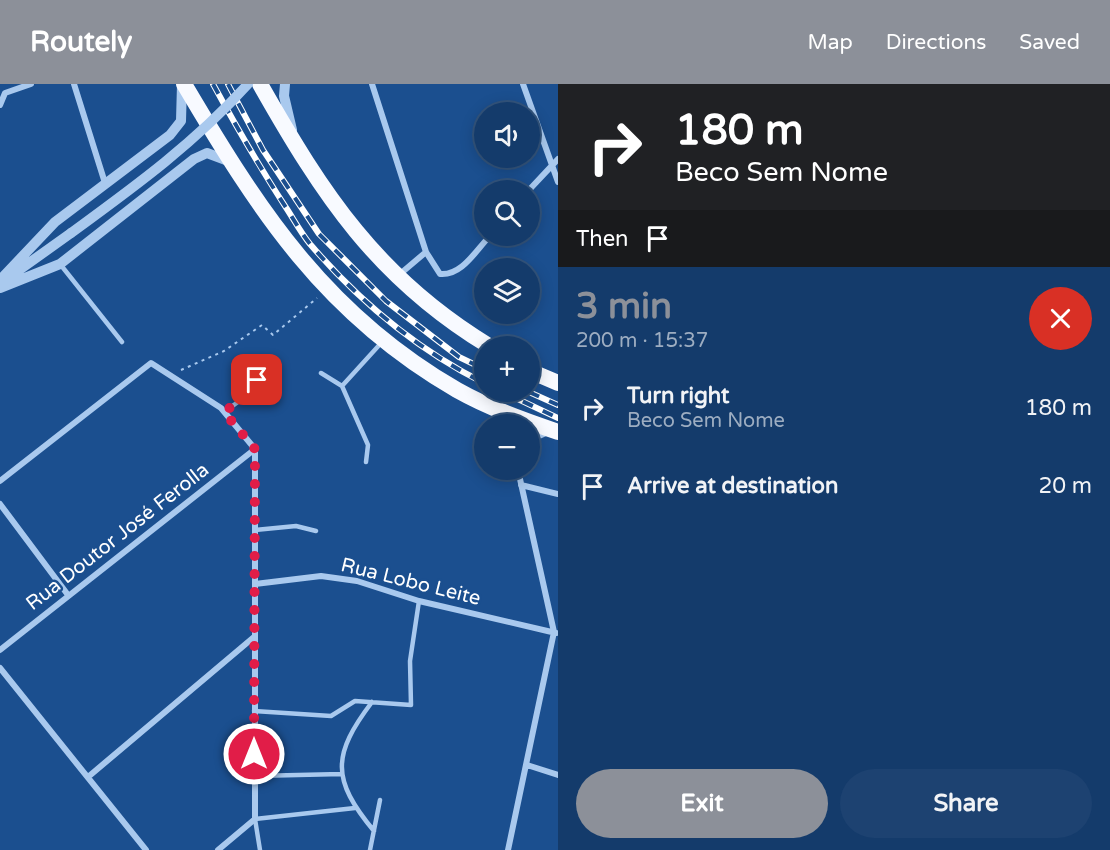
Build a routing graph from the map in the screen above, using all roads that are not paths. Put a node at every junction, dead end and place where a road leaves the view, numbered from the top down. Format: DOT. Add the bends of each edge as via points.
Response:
graph roads {
  1 [pos="30,84"];
  2 [pos="74,84"];
  3 [pos="183,84"];
  4 [pos="248,84"];
  5 [pos="260,84"];
  6 [pos="285,84"];
  7 [pos="372,84"];
  8 [pos="523,84"];
  9 [pos="0,105"];
  10 [pos="295,145"];
  11 [pos="558,159"];
  12 [pos="231,162"];
  13 [pos="552,165"];
  14 [pos="539,180"];
  15 [pos="558,182"];
  16 [pos="105,183"];
  17 [pos="481,246"];
  18 [pos="426,252"];
  19 [pos="60,264"];
  20 [pos="398,277"];
  21 [pos="0,284"];
  22 [pos="475,336"];
  23 [pos="384,340"];
  24 [pos="122,342"];
  25 [pos="261,368"];
  26 [pos="321,373"];
  27 [pos="540,375"];
  28 [pos="558,382"];
  29 [pos="342,386"];
  30 [pos="224,412"];
  31 [pos="497,414"];
  32 [pos="540,427"];
  33 [pos="556,431"];
  34 [pos="540,437"];
  35 [pos="255,449"];
  36 [pos="366,462"];
  37 [pos="520,480"];
  38 [pos="0,481"];
  39 [pos="521,485"];
  40 [pos="558,494"];
  41 [pos="0,504"];
  42 [pos="255,530"];
  43 [pos="316,531"];
  44 [pos="255,584"];
  45 [pos="68,596"];
  46 [pos="419,601"];
  47 [pos="556,633"];
  48 [pos="254,637"];
  49 [pos="0,650"];
  50 [pos="0,668"];
  51 [pos="372,702"];
  52 [pos="254,711"];
  53 [pos="527,765"];
  54 [pos="342,774"];
  55 [pos="558,774"];
  56 [pos="254,776"];
  57 [pos="88,777"];
  58 [pos="380,800"];
  59 [pos="355,808"];
  60 [pos="255,819"];
  61 [pos="374,831"];
  62 [pos="146,850"];
  63 [pos="218,850"];
  64 [pos="260,850"];
  65 [pos="370,850"];
  66 [pos="508,850"];
  1 -- 9 [label="street" via="5,93"];
  2 -- 16 [label="street"];
  3 -- 12 [label="highway"];
  3 -- 16 [label="street" via="181,121 170,135"];
  4 -- 21 [label="street, bridge" via="218,118 156,170"];
  5 -- 10 [label="highway"];
  6 -- 10 [label="street"];
  7 -- 18 [label="street"];
  8 -- 13 [label="street"];
  10 -- 20 [label="highway" via="334,206"];
  11 -- 13 [label="street"];
  12 -- 19 [label="street" via="207,153 194,159"];
  12 -- 23 [label="highway" via="296,255 362,324"];
  13 -- 14 [label="street"];
  13 -- 15 [label="street"];
  16 -- 21 [label="street" via="55,222"];
  17 -- 18 [label="street" via="460,269 447,274 440,274"];
  18 -- 20 [label="street"];
  19 -- 21 [label="street"];
  19 -- 24 [label="lane"];
  20 -- 22 [label="highway"];
  23 -- 29 [label="lane"];
  23 -- 31 [label="highway"];
  25 -- 30 [label="lane" via="252,392"];
  26 -- 29 [label="lane"];
  27 -- 28 [label="highway"];
  29 -- 36 [label="lane" via="368,444"];
  30 -- 35 [label="street"];
  30 -- 38 [label="street" via="151,363"];
  32 -- 33 [label="highway"];
  33 -- 34 [label="street"];
  35 -- 42 [label="street"];
  35 -- 45 [label="street, Rua Doutor José Ferolla"];
  37 -- 39 [label="street"];
  39 -- 40 [label="street"];
  39 -- 47 [label="street"];
  41 -- 45 [label="street"];
  42 -- 43 [label="lane" via="296,526"];
  42 -- 44 [label="street"];
  44 -- 46 [label="street, Rua Lobo Leite" via="321,576 357,581"];
  44 -- 48 [label="street"];
  45 -- 49 [label="street, Rua Doutor José Ferolla"];
  46 -- 47 [label="street, Rua Lobo Leite"];
  46 -- 51 [label="lane" via="410,661 411,705"];
  47 -- 53 [label="street"];
  48 -- 52 [label="street"];
  48 -- 57 [label="street"];
  50 -- 57 [label="street"];
  51 -- 52 [label="lane" via="355,701 332,716"];
  51 -- 54 [label="lane" via="350,731 342,752"];
  52 -- 56 [label="street"];
  53 -- 55 [label="street"];
  53 -- 66 [label="street"];
  54 -- 56 [label="lane"];
  54 -- 59 [label="lane"];
  56 -- 60 [label="street"];
  57 -- 62 [label="street"];
  58 -- 61 [label="lane"];
  59 -- 60 [label="lane"];
  59 -- 61 [label="lane"];
  60 -- 63 [label="street"];
  60 -- 64 [label="lane"];
  61 -- 65 [label="lane"];
}
